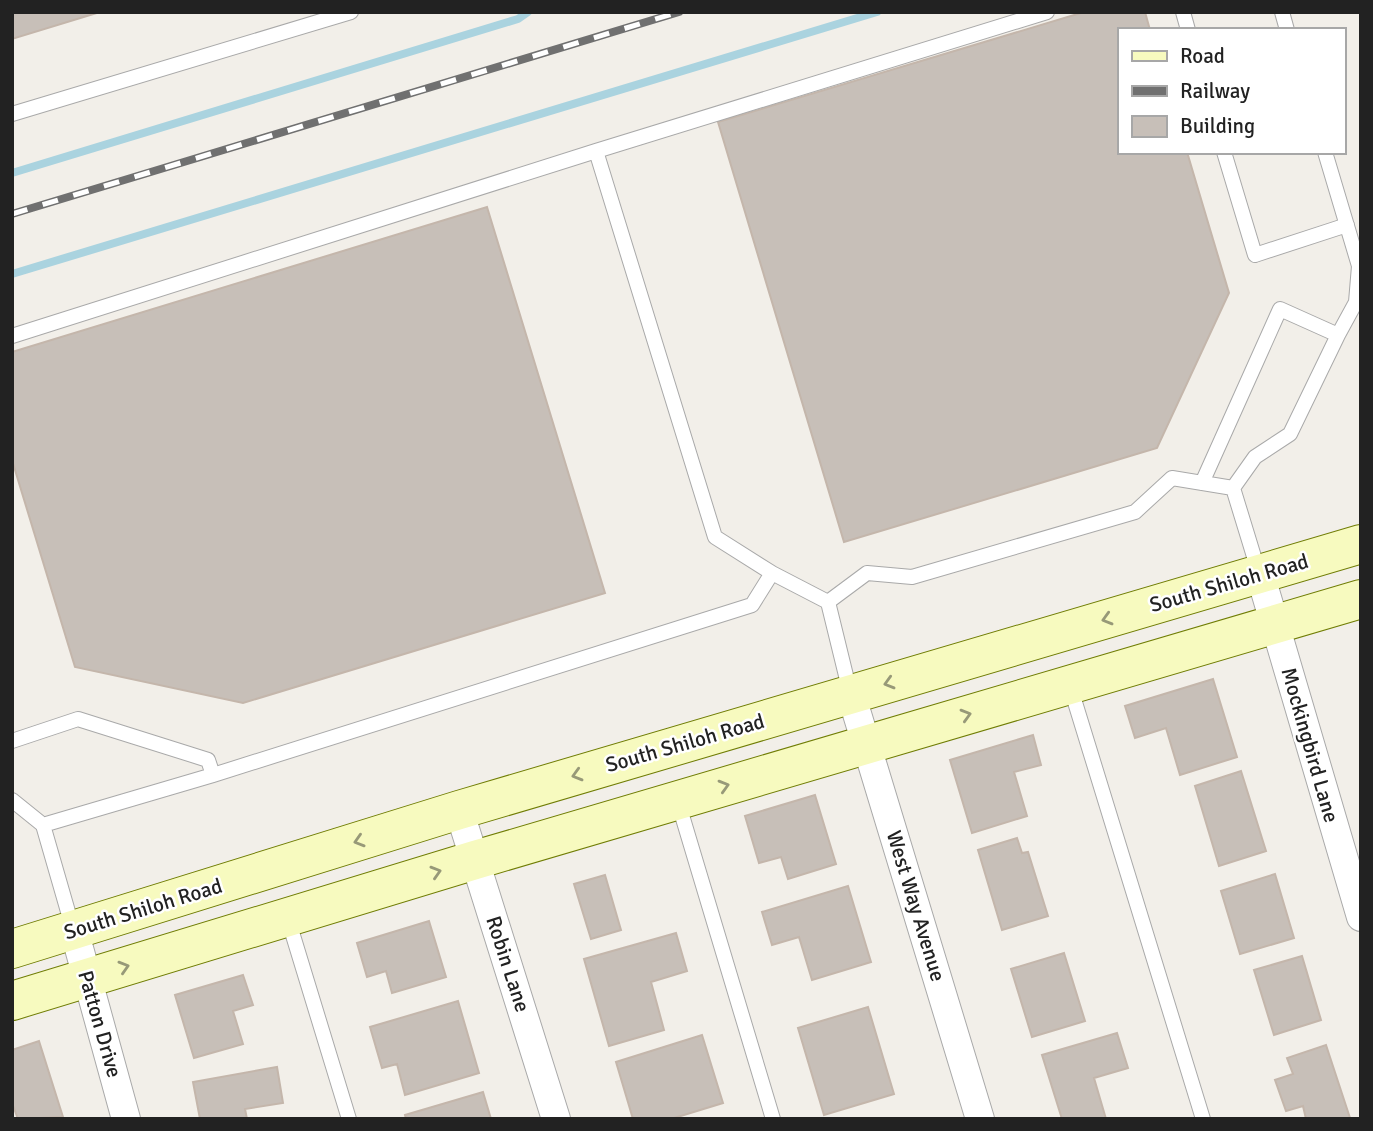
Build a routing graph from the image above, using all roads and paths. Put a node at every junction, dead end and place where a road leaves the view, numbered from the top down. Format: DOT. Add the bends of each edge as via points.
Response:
graph roads {
  1 [pos="351,12"];
  2 [pos="1046,12"];
  3 [pos="12,114"];
  4 [pos="596,151"];
  5 [pos="1225,154"];
  6 [pos="1326,154"];
  7 [pos="1347,225"];
  8 [pos="1338,335"];
  9 [pos="12,336"];
  10 [pos="1202,483"];
  11 [pos="1233,488"];
  12 [pos="1361,544"];
  13 [pos="772,573"];
  14 [pos="1260,574"];
  15 [pos="1361,599"];
  16 [pos="828,602"];
  17 [pos="1275,624"];
  18 [pos="1070,685"];
  19 [pos="851,694"];
  20 [pos="12,741"];
  21 [pos="867,744"];
  22 [pos="213,775"];
  23 [pos="12,800"];
  24 [pos="677,800"];
  25 [pos="459,810"];
  26 [pos="43,825"];
  27 [pos="475,860"];
  28 [pos="288,917"];
  29 [pos="1361,917"];
  30 [pos="74,930"];
  31 [pos="12,949"];
  32 [pos="88,978"];
  33 [pos="12,1002"];
  34 [pos="127,1119"];
  35 [pos="349,1119"];
  36 [pos="556,1119"];
  37 [pos="773,1119"];
  38 [pos="980,1119"];
  39 [pos="1203,1119"];
  1 -- 3 [label="lane"];
  2 -- 4 [label="lane"];
  4 -- 9 [label="lane"];
  4 -- 13 [label="lane" via="715,537"];
  5 -- 7 [label="lane" via="1255,255"];
  6 -- 7 [label="lane"];
  7 -- 8 [label="lane" via="1359,266 1356,302"];
  8 -- 10 [label="lane" via="1280,309"];
  8 -- 11 [label="lane" via="1290,434 1255,457"];
  10 -- 11 [label="lane"];
  10 -- 16 [label="lane" via="1172,478 1135,512 912,577 867,573"];
  11 -- 14 [label="lane"];
  12 -- 14 [label="main road, South Shiloh Road"];
  13 -- 16 [label="lane"];
  13 -- 22 [label="lane" via="752,605"];
  14 -- 17 [label="street, Mockingbird Lane"];
  14 -- 19 [label="main road, South Shiloh Road, one-way"];
  15 -- 17 [label="main road"];
  16 -- 19 [label="lane"];
  17 -- 18 [label="main road"];
  17 -- 29 [label="street, Mockingbird Lane"];
  21 -- 18 [label="main road, one-way"];
  18 -- 39 [label="lane"];
  19 -- 21 [label="street, West Way Avenue"];
  19 -- 25 [label="main road, South Shiloh Road, one-way"];
  20 -- 22 [label="lane" via="78,719 208,760"];
  24 -- 21 [label="main road, one-way"];
  21 -- 38 [label="street, West Way Avenue"];
  22 -- 26 [label="lane"];
  23 -- 26 [label="lane"];
  24 -- 27 [label="main road"];
  24 -- 37 [label="lane"];
  25 -- 27 [label="street, Robin Lane"];
  25 -- 30 [label="main road, South Shiloh Road, one-way"];
  26 -- 30 [label="lane"];
  28 -- 27 [label="main road, one-way"];
  27 -- 36 [label="street, Robin Lane"];
  32 -- 28 [label="main road, one-way"];
  28 -- 35 [label="lane"];
  30 -- 31 [label="main road, South Shiloh Road"];
  30 -- 32 [label="street, Patton Drive"];
  32 -- 33 [label="main road"];
  32 -- 34 [label="street, Patton Drive"];
}
